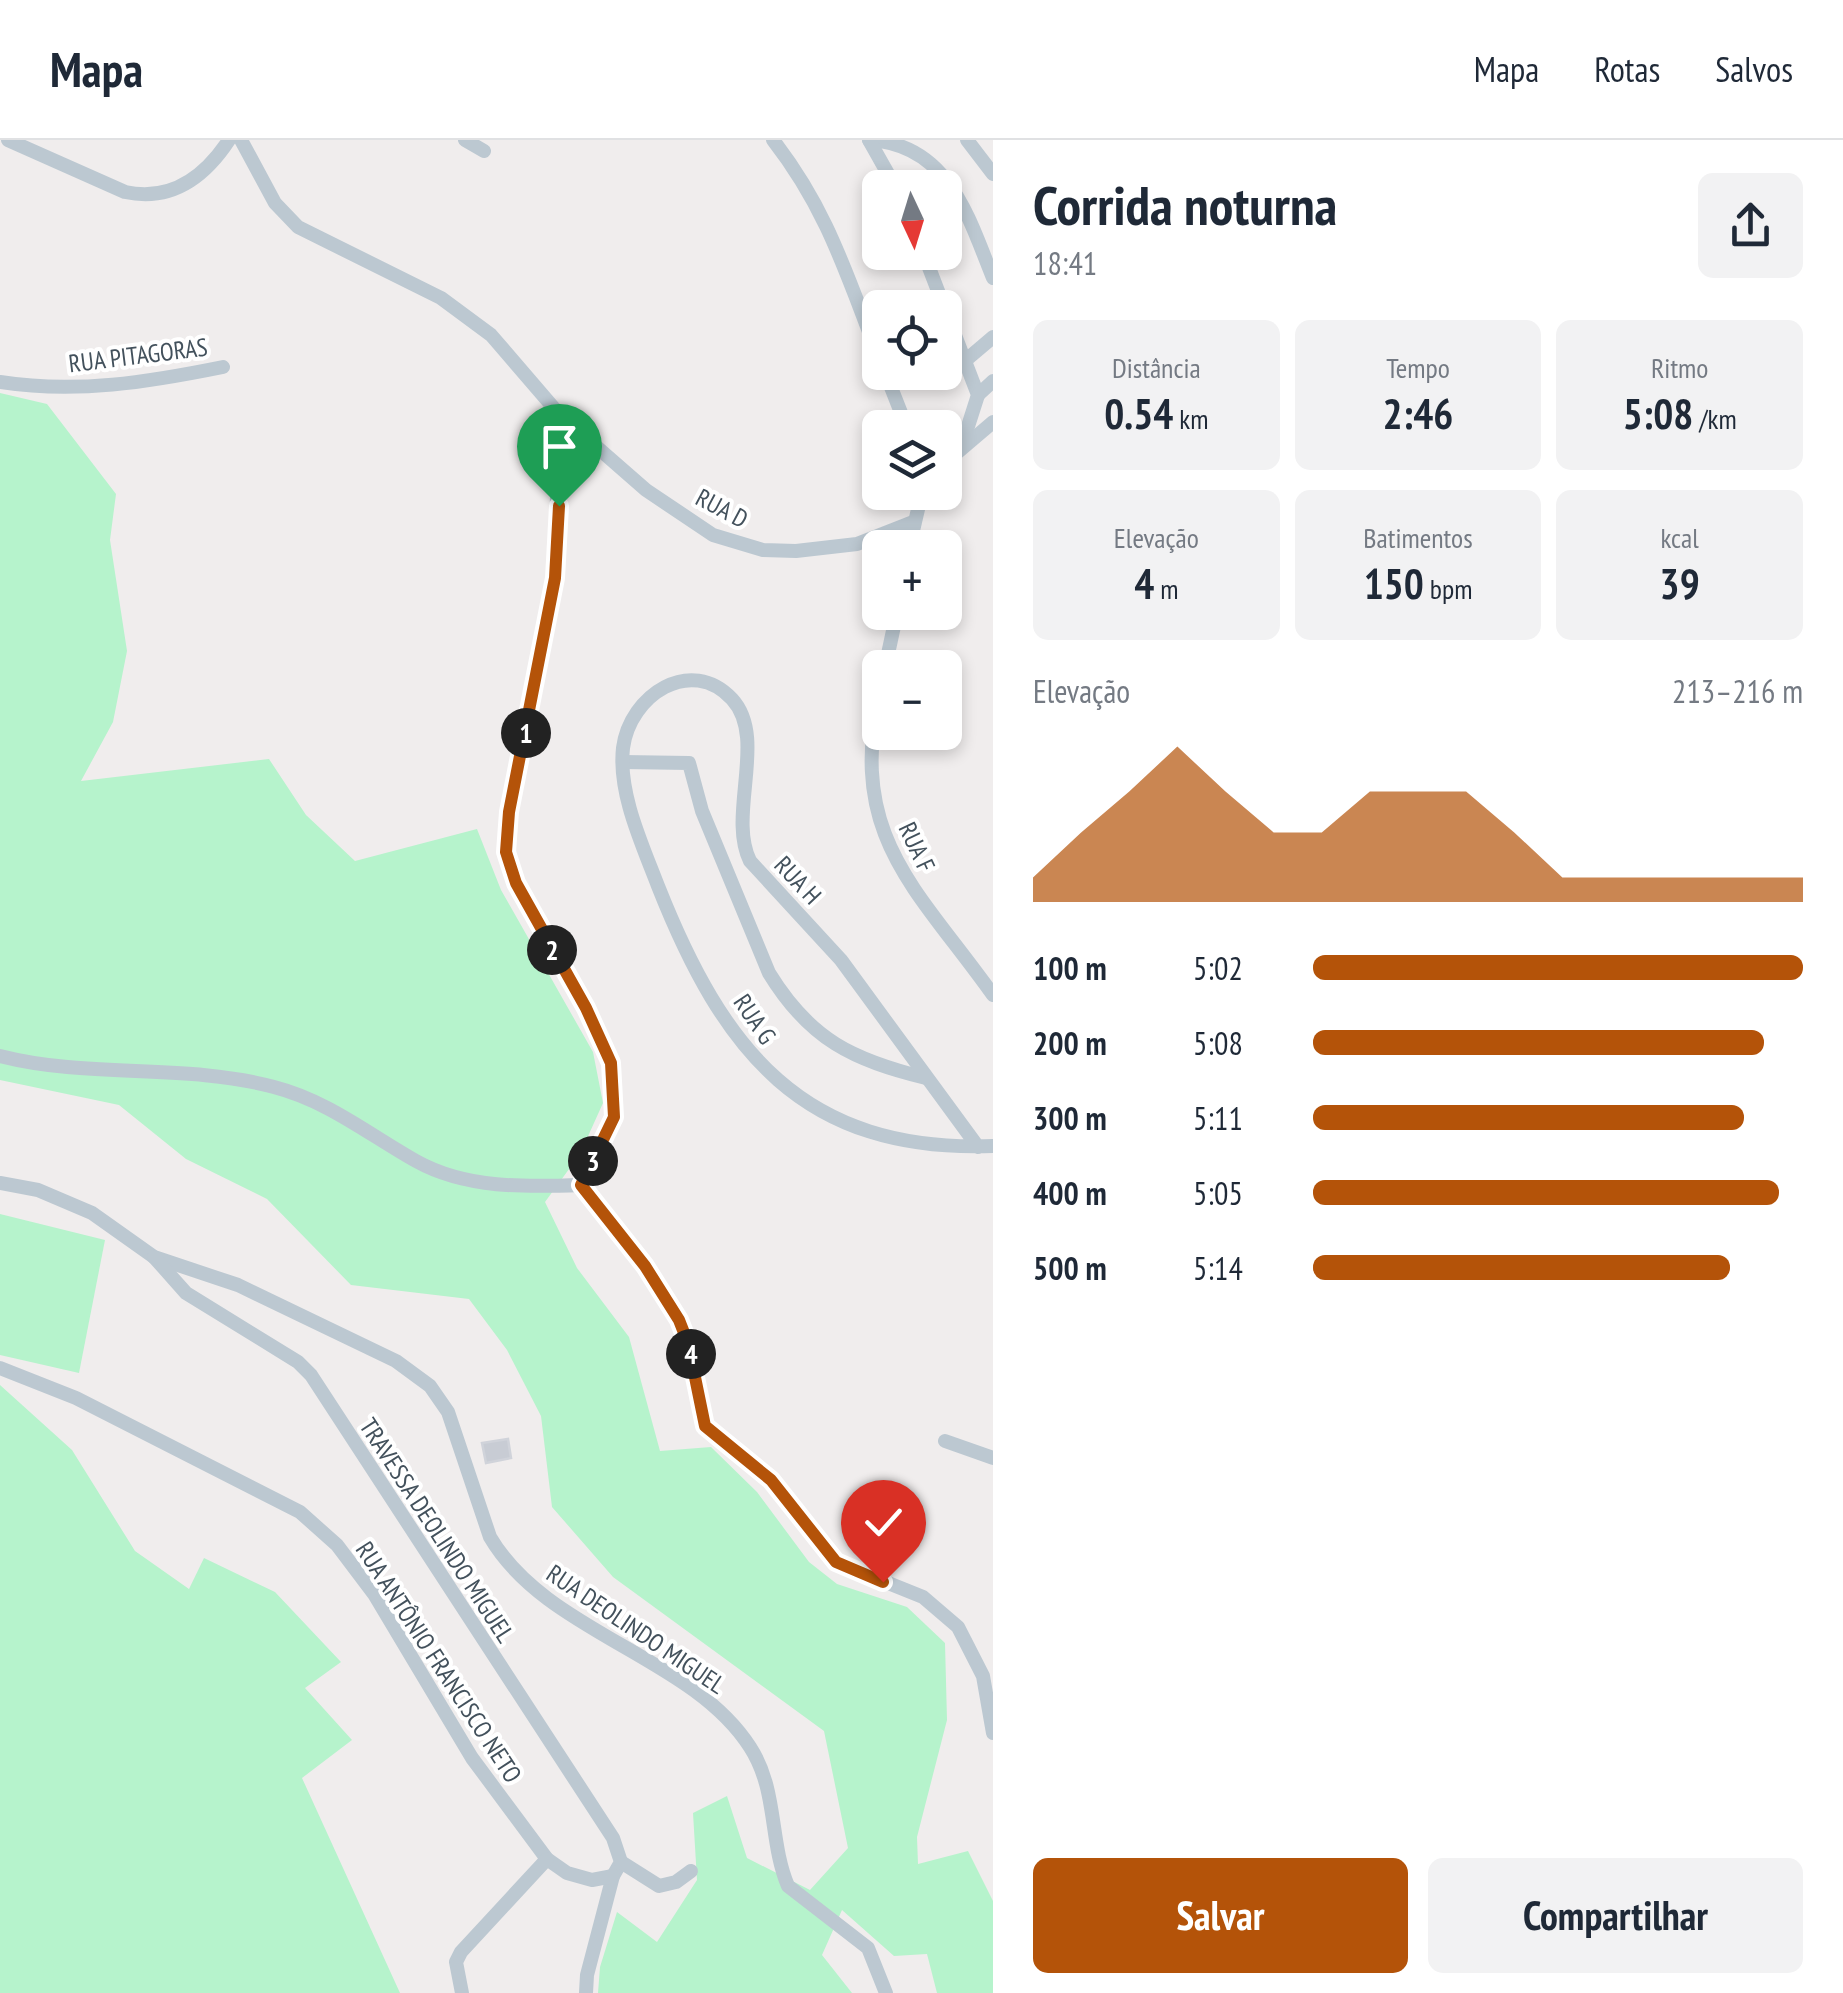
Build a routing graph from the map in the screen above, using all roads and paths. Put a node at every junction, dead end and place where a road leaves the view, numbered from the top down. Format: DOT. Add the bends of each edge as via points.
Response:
graph roads {
  1 [pos="8,140"];
  2 [pos="229,140"];
  3 [pos="241,140"];
  4 [pos="466,140"];
  5 [pos="772,140"];
  6 [pos="869,140"];
  7 [pos="967,140"];
  8 [pos="484,151"];
  9 [pos="886,170"];
  10 [pos="993,174"];
  11 [pos="930,270"];
  12 [pos="993,278"];
  13 [pos="862,311"];
  14 [pos="993,337"];
  15 [pos="966,360"];
  16 [pos="224,367"];
  17 [pos="993,381"];
  18 [pos="0,382"];
  19 [pos="978,396"];
  20 [pos="559,414"];
  21 [pos="993,422"];
  22 [pos="962,445"];
  23 [pos="917,510"];
  24 [pos="913,522"];
  25 [pos="912,530"];
  26 [pos="875,750"];
  27 [pos="623,762"];
  28 [pos="993,995"];
  29 [pos="0,1056"];
  30 [pos="926,1078"];
  31 [pos="985,1146"];
  32 [pos="0,1184"];
  33 [pos="581,1185"];
  34 [pos="154,1257"];
  35 [pos="0,1368"];
  36 [pos="945,1440"];
  37 [pos="993,1458"];
  38 [pos="993,1733"];
  39 [pos="547,1859"];
  40 [pos="617,1869"];
  41 [pos="691,1871"];
  42 [pos="462,1993"];
  43 [pos="586,1993"];
  44 [pos="886,1993"];
  1 -- 2 [label="street" via="144,196 185,186"];
  3 -- 20 [label="street, RUA D" via="275,203 298,227 441,298 491,335"];
  4 -- 8 [label="street"];
  5 -- 13 [label="street" via="807,184"];
  6 -- 9 [label="street"];
  6 -- 12 [label="street" via="920,154 956,188"];
  7 -- 10 [label="street"];
  11 -- 15 [label="street"];
  14 -- 15 [label="street"];
  15 -- 19 [label="street"];
  16 -- 18 [label="street, RUA PITAGORAS" via="94,388"];
  17 -- 19 [label="street"];
  19 -- 22 [label="street"];
  20 -- 24 [label="street, RUA D" via="646,490 741,546 796,551 856,544"];
  20 -- 33 [label="street" via="555,578 506,852 611,1063 614,1117"];
  21 -- 22 [label="street"];
  23 -- 24 [label="street"];
  24 -- 25 [label="street"];
  26 -- 28 [label="street, RUA F" via="872,780 886,841 905,881"];
  27 -- 30 [label="street" via="689,762 716,846 783,996 844,1052"];
  27 -- 30 [label="street, RUA H" via="636,707 652,692 710,684 732,699 745,721 743,840 750,861 841,960"];
  27 -- 31 [label="street, RUA G" via="633,816 676,931 756,1061 791,1094 832,1117 878,1134"];
  29 -- 33 [label="street" via="223,1075 278,1087 338,1110 419,1163 468,1180"];
  30 -- 31 [label="street, RUA H"];
  32 -- 34 [label="street, RUA DEOLINDO MIGUEL" via="38,1190 92,1213"];
  33 -- 38 [label="street" via="679,1320 705,1426 771,1480 836,1562 923,1598 958,1627 982,1676"];
  34 -- 40 [label="street, TRAVESSA DEOLINDO MIGUEL" via="186,1293 312,1376 613,1838"];
  34 -- 44 [label="street, RUA DEOLINDO MIGUEL" via="238,1284 396,1361 430,1386 448,1412 501,1556 540,1592 721,1714 749,1744 773,1804 788,1886 868,1948"];
  35 -- 39 [label="street, RUA ANTÔNIO FRANCISCO NETO" via="262,1490 337,1545 374,1594 472,1758"];
  36 -- 37 [label="street"];
  39 -- 40 [label="street, RUA ANTÔNIO FRANCISCO NETO" via="592,1880"];
  39 -- 42 [label="street" via="460,1952"];
  40 -- 41 [label="street" via="659,1886"];
  40 -- 43 [label="street"];
}
